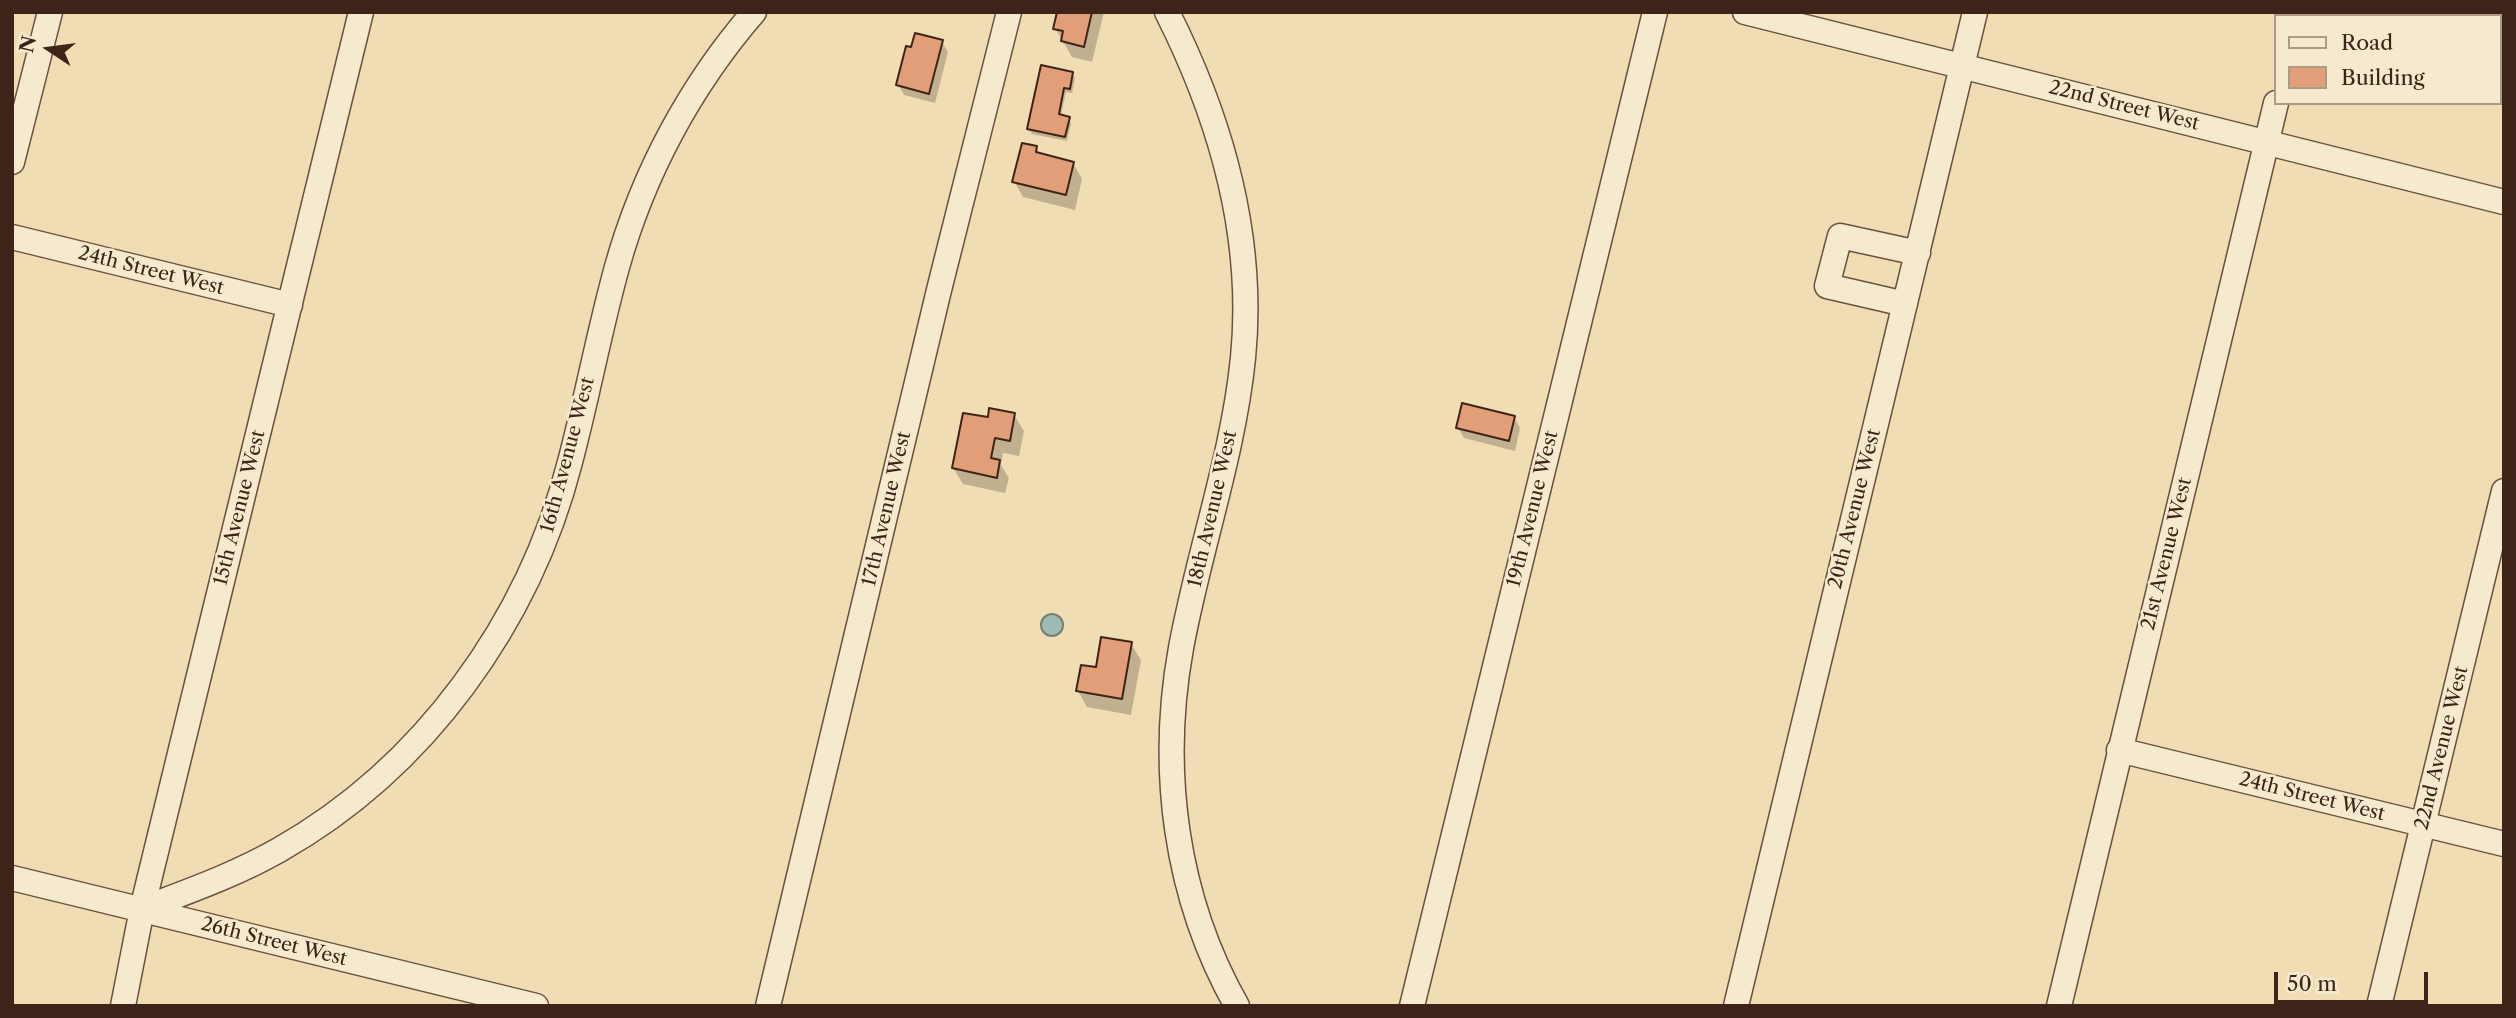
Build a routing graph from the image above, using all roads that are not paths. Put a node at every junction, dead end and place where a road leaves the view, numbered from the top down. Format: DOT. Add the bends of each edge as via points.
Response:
graph roads {
  1 [pos="50,12"];
  2 [pos="361,12"];
  3 [pos="754,12"];
  4 [pos="1009,12"];
  5 [pos="1167,12"];
  6 [pos="1655,12"];
  7 [pos="1745,12"];
  8 [pos="1975,12"];
  9 [pos="1964,65"];
  10 [pos="2276,105"];
  11 [pos="2267,142"];
  12 [pos="12,162"];
  13 [pos="2504,202"];
  14 [pos="12,237"];
  15 [pos="1918,253"];
  16 [pos="1905,304"];
  17 [pos="290,305"];
  18 [pos="2504,491"];
  19 [pos="2119,750"];
  20 [pos="2423,824"];
  21 [pos="2504,844"];
  22 [pos="12,877"];
  23 [pos="142,909"];
  24 [pos="123,1006"];
  25 [pos="536,1006"];
  26 [pos="768,1006"];
  27 [pos="1237,1006"];
  28 [pos="1412,1006"];
  29 [pos="1735,1006"];
  30 [pos="2059,1006"];
  31 [pos="2379,1006"];
  1 -- 12 [label="street"];
  2 -- 17 [label="street, 15th Avenue West"];
  3 -- 23 [label="street, 16th Avenue West" via="704,75 641,194 617,266 552,523 525,587 489,648 418,739 317,826 235,874"];
  4 -- 26 [label="street, 17th Avenue West"];
  5 -- 27 [label="street, 18th Avenue West" via="1208,100 1223,147 1235,197 1242,268 1243,355 1238,400 1181,650 1171,764 1183,864 1216,965"];
  6 -- 28 [label="street, 19th Avenue West"];
  7 -- 9 [label="street, 22nd Street West"];
  8 -- 9 [label="street, 20th Avenue West"];
  9 -- 11 [label="street, 22nd Street West"];
  9 -- 15 [label="street, 20th Avenue West"];
  10 -- 11 [label="street, 21st Avenue West"];
  11 -- 13 [label="street, 22nd Street West"];
  11 -- 19 [label="street, 21st Avenue West"];
  14 -- 17 [label="street, 24th Street West"];
  15 -- 16 [label="street, 20th Avenue West"];
  15 -- 16 [label="street" via="1840,236 1827,286"];
  16 -- 29 [label="street, 20th Avenue West"];
  17 -- 23 [label="street, 15th Avenue West"];
  18 -- 20 [label="street, 22nd Avenue West"];
  19 -- 20 [label="street, 24th Street West"];
  19 -- 30 [label="street, 21st Avenue West"];
  20 -- 21 [label="street, 24th Street West"];
  20 -- 31 [label="street, 22nd Avenue West"];
  22 -- 23 [label="street, 26th Street West"];
  23 -- 24 [label="street, 15th Avenue West"];
  23 -- 25 [label="street, 26th Street West"];
}
